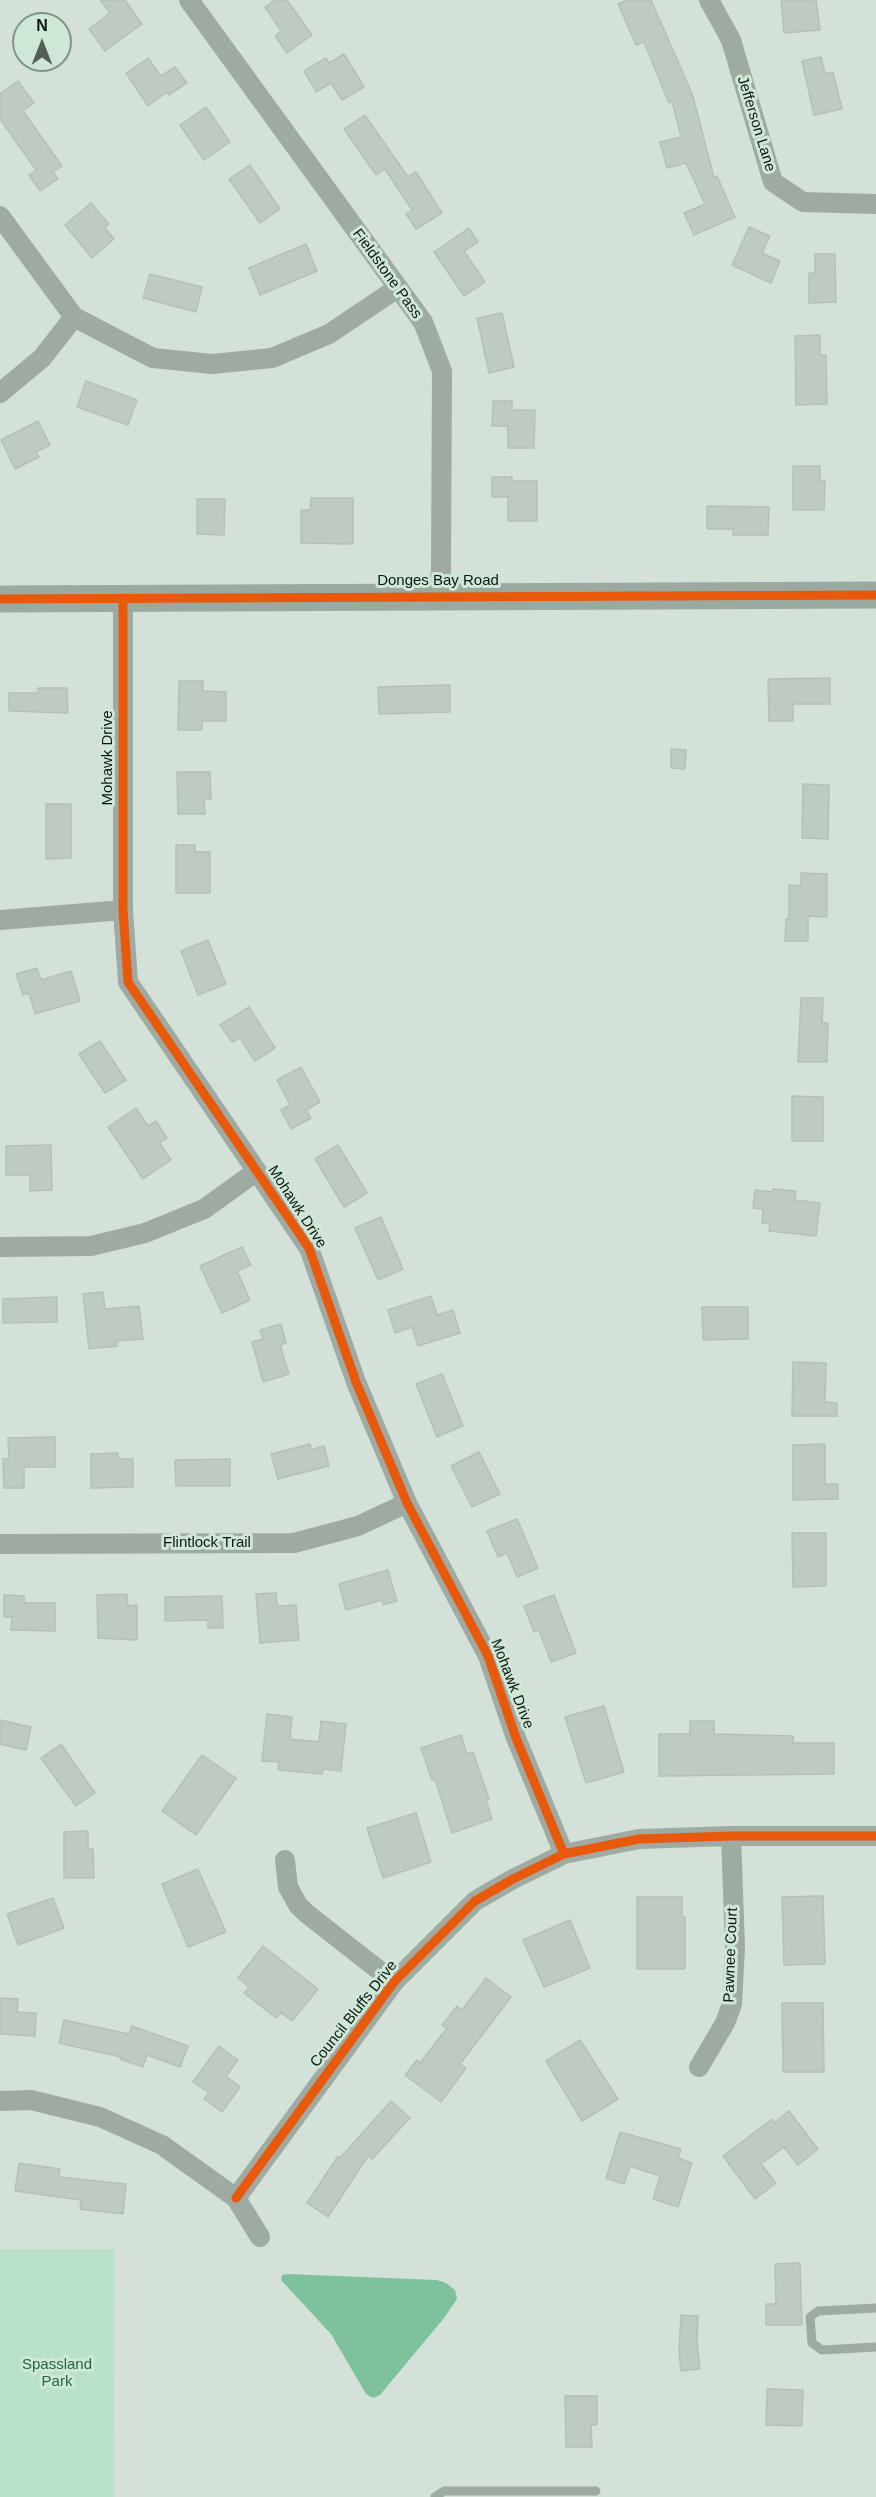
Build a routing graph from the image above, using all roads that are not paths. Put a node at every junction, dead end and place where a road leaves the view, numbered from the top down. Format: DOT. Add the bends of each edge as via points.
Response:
graph roads {
  1 [pos="189,0"];
  2 [pos="709,0"];
  3 [pos="876,204"];
  4 [pos="0,216"];
  5 [pos="396,289"];
  6 [pos="74,317"];
  7 [pos="0,393"];
  8 [pos="876,595"];
  9 [pos="438,596"];
  10 [pos="123,598"];
  11 [pos="0,599"];
  12 [pos="123,910"];
  13 [pos="0,920"];
  14 [pos="257,1171"];
  15 [pos="0,1247"];
  16 [pos="407,1503"];
  17 [pos="0,1544"];
  18 [pos="731,1836"];
  19 [pos="876,1836"];
  20 [pos="564,1854"];
  21 [pos="285,1860"];
  22 [pos="394,1982"];
  23 [pos="699,2067"];
  24 [pos="0,2101"];
  25 [pos="236,2198"];
  26 [pos="260,2237"];
  27 [pos="876,2308"];
  28 [pos="876,2347"];
  29 [pos="596,2491"];
  30 [pos="435,2497"];
  1 -- 5 [label="street, Fieldstone Pass"];
  2 -- 3 [label="street, Jefferson Lane" via="731,40 773,182 803,202"];
  4 -- 6 [label="street"];
  5 -- 6 [label="street" via="329,334 272,358 212,364 153,358"];
  5 -- 9 [label="street, Fieldstone Pass" via="423,322 442,371"];
  6 -- 7 [label="street" via="42,358"];
  8 -- 9 [label="street, Donges Bay Road"];
  9 -- 10 [label="street, Donges Bay Road"];
  10 -- 11 [label="street, Donges Bay Road"];
  10 -- 12 [label="street, Mohawk Drive"];
  12 -- 13 [label="street"];
  12 -- 14 [label="street, Mohawk Drive" via="129,982"];
  14 -- 15 [label="street" via="204,1209 145,1233 91,1246"];
  14 -- 16 [label="street, Mohawk Drive" via="309,1248 357,1382"];
  16 -- 17 [label="street, Flintlock Trail" via="358,1526 294,1543"];
  16 -- 20 [label="street, Mohawk Drive" via="488,1656 516,1738"];
  18 -- 19 [label="street, Council Bluffs Drive"];
  18 -- 20 [label="street, Council Bluffs Drive" via="639,1839"];
  18 -- 23 [label="street, Pawnee Court" via="735,1947 732,2004"];
  20 -- 22 [label="street, Council Bluffs Drive" via="475,1901"];
  21 -- 22 [label="street" via="288,1887 298,1905"];
  22 -- 25 [label="street, Council Bluffs Drive"];
  24 -- 25 [label="street" via="31,2100 100,2117 162,2145"];
  25 -- 26 [label="street"];
  27 -- 28 [label="lane" via="818,2311 810,2317 812,2343 822,2350"];
  29 -- 30 [label="lane" via="444,2491"];
}
